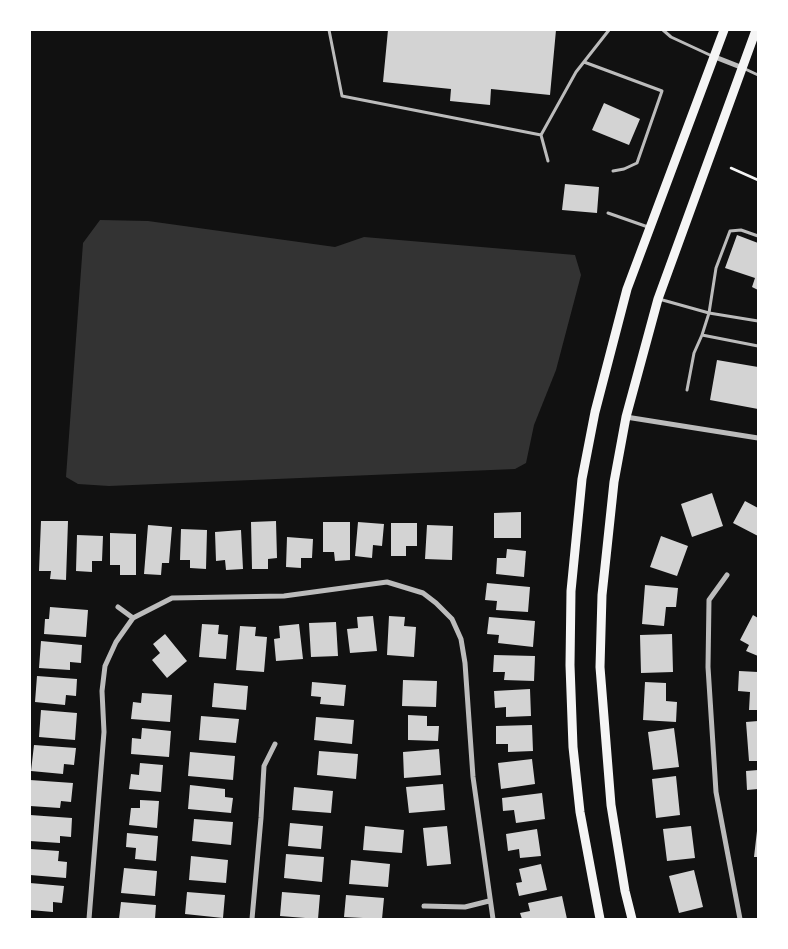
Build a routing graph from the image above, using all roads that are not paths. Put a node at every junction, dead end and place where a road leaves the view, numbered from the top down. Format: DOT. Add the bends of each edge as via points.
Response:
graph roads {
  1 [pos="330,30"];
  2 [pos="609,30"];
  3 [pos="663,30"];
  4 [pos="724,30"];
  5 [pos="756,30"];
  6 [pos="715,57"];
  7 [pos="584,62"];
  8 [pos="743,68"];
  9 [pos="758,75"];
  10 [pos="541,135"];
  11 [pos="548,161"];
  12 [pos="613,170"];
  13 [pos="608,213"];
  14 [pos="650,227"];
  15 [pos="758,236"];
  16 [pos="658,299"];
  17 [pos="709,313"];
  18 [pos="758,321"];
  19 [pos="702,335"];
  20 [pos="758,346"];
  21 [pos="687,390"];
  22 [pos="626,417"];
  23 [pos="758,438"];
  24 [pos="727,575"];
  25 [pos="118,607"];
  26 [pos="133,618"];
  27 [pos="275,744"];
  28 [pos="489,902"];
  29 [pos="424,906"];
  30 [pos="89,919"];
  31 [pos="252,919"];
  32 [pos="493,919"];
  33 [pos="600,919"];
  34 [pos="632,919"];
  35 [pos="740,919"];
  1 -- 10 [label="lane" via="342,96"];
  2 -- 7 [label="lane"];
  3 -- 6 [label="lane" via="671,37"];
  4 -- 6 [label="main road"];
  5 -- 8 [label="main road"];
  6 -- 8 [label="street"];
  6 -- 14 [label="main road"];
  7 -- 10 [label="lane"];
  7 -- 12 [label="lane" via="662,91 637,163"];
  8 -- 9 [label="lane"];
  8 -- 16 [label="main road"];
  10 -- 11 [label="lane"];
  13 -- 14 [label="lane"];
  14 -- 33 [label="main road" via="628,289 595,412 582,479 571,591 573,747 580,812"];
  15 -- 17 [label="lane" via="741,230 730,231 716,268"];
  16 -- 17 [label="lane"];
  16 -- 22 [label="main road"];
  17 -- 18 [label="lane"];
  17 -- 19 [label="lane"];
  19 -- 20 [label="lane"];
  19 -- 21 [label="lane" via="694,353"];
  22 -- 23 [label="street"];
  22 -- 34 [label="main road" via="607,538 600,667 611,805"];
  24 -- 35 [label="street" via="709,600 708,667 716,792"];
  25 -- 26 [label="street"];
  26 -- 28 [label="street" via="172,598 284,596 387,582 423,594 436,603 452,619 461,639 466,663 473,777"];
  26 -- 30 [label="street" via="116,642 105,666 102,691 104,732"];
  27 -- 31 [label="street" via="264,766"];
  28 -- 29 [label="street" via="465,907"];
  28 -- 32 [label="street"];
}
